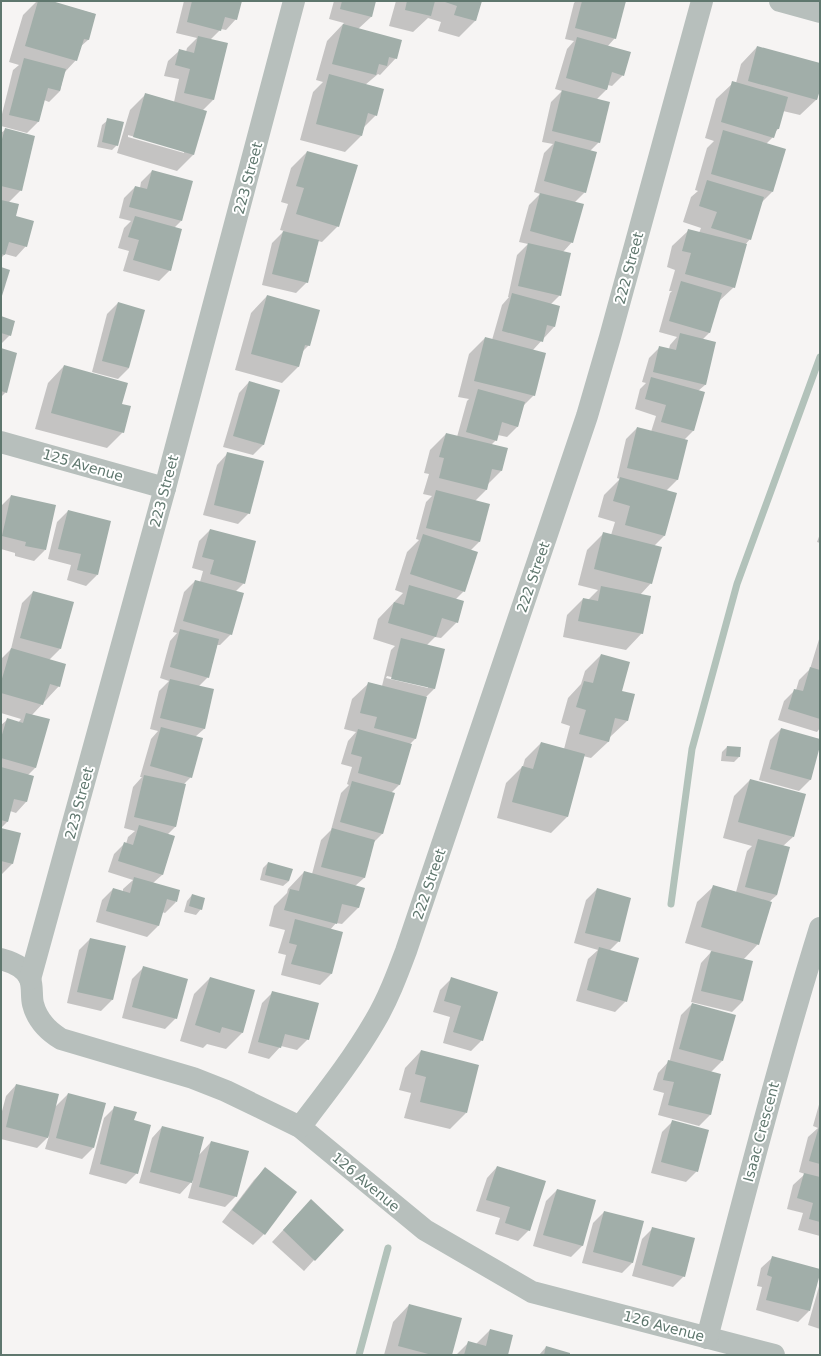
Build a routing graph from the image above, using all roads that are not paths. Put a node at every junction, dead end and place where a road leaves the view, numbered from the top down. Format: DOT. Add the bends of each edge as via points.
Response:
graph roads {
  1 [pos="294,1"];
  2 [pos="702,1"];
  3 [pos="780,1"];
  4 [pos="820,12"];
  5 [pos="1,442"];
  6 [pos="165,488"];
  7 [pos="820,928"];
  8 [pos="1,959"];
  9 [pos="30,979"];
  10 [pos="300,1127"];
  11 [pos="707,1338"];
  12 [pos="774,1355"];
  1 -- 6 [label="street, 223 Street"];
  2 -- 10 [label="street, 222 Street" via="587,416 406,951 389,995 360,1046"];
  3 -- 4 [label="street"];
  5 -- 6 [label="street, 125 Avenue"];
  6 -- 9 [label="street, 223 Street"];
  7 -- 11 [label="street, Isaac Crescent" via="762,1130"];
  8 -- 9 [label="street" via="23,970"];
  9 -- 10 [label="street, 126 Avenue" via="37,1015 44,1026 61,1039 193,1078"];
  10 -- 11 [label="street, 126 Avenue" via="425,1230 532,1292"];
  11 -- 12 [label="street, 126 Avenue"];
}
